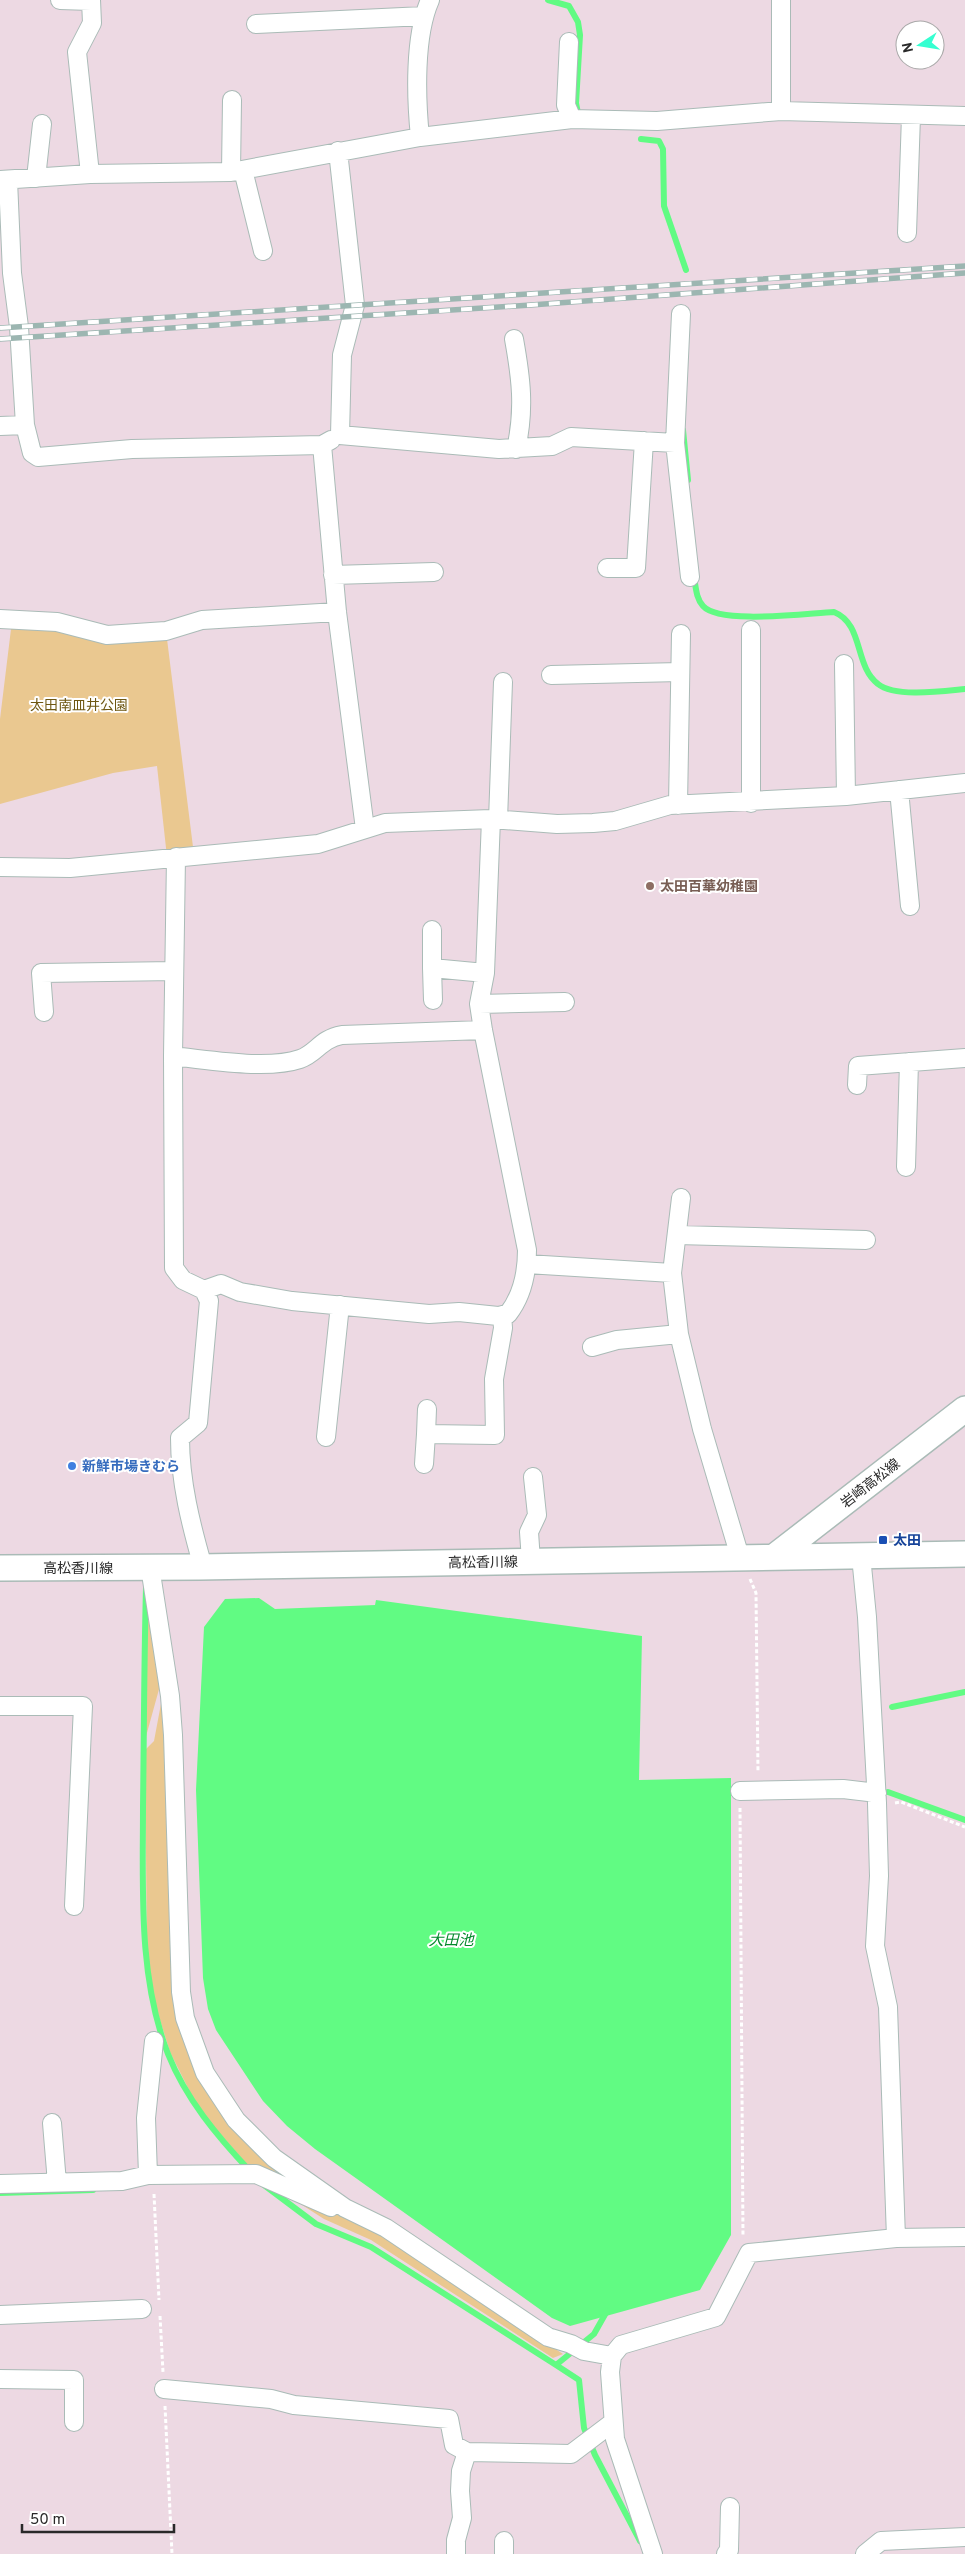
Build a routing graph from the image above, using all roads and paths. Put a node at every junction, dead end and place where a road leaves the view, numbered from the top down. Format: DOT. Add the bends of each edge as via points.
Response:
graph roads {
  1 [pos="60,0"];
  2 [pos="91,0"];
  3 [pos="781,0"];
  4 [pos="427,8"];
  5 [pos="256,24"];
  6 [pos="569,42"];
  7 [pos="232,100"];
  8 [pos="781,111"];
  9 [pos="911,116"];
  10 [pos="965,116"];
  11 [pos="572,119"];
  12 [pos="42,124"];
  13 [pos="420,137"];
  14 [pos="338,150"];
  15 [pos="237,171"];
  16 [pos="90,174"];
  17 [pos="36,178"];
  18 [pos="4,180"];
  19 [pos="907,233"];
  20 [pos="263,251"];
  21 [pos="681,314"];
  22 [pos="514,339"];
  23 [pos="25,424"];
  24 [pos="0,426"];
  25 [pos="340,435"];
  26 [pos="644,440"];
  27 [pos="676,443"];
  28 [pos="322,445"];
  29 [pos="516,449"];
  30 [pos="607,568"];
  31 [pos="434,572"];
  32 [pos="333,575"];
  33 [pos="690,576"];
  34 [pos="336,612"];
  35 [pos="0,618"];
  36 [pos="750,630"];
  37 [pos="681,634"];
  38 [pos="844,664"];
  39 [pos="680,672"];
  40 [pos="551,675"];
  41 [pos="503,682"];
  42 [pos="965,783"];
  43 [pos="899,790"];
  44 [pos="846,796"];
  45 [pos="751,803"];
  46 [pos="678,805"];
  47 [pos="494,819"];
  48 [pos="365,829"];
  49 [pos="176,857"];
  50 [pos="0,867"];
  51 [pos="910,906"];
  52 [pos="432,930"];
  53 [pos="432,968"];
  54 [pos="174,971"];
  55 [pos="485,973"];
  56 [pos="433,1000"];
  57 [pos="565,1002"];
  58 [pos="480,1004"];
  59 [pos="44,1012"];
  60 [pos="483,1030"];
  61 [pos="173,1056"];
  62 [pos="965,1058"];
  63 [pos="909,1062"];
  64 [pos="857,1085"];
  65 [pos="906,1167"];
  66 [pos="681,1198"];
  67 [pos="677,1235"];
  68 [pos="866,1240"];
  69 [pos="527,1264"];
  70 [pos="672,1273"];
  71 [pos="204,1290"];
  72 [pos="340,1305"];
  73 [pos="502,1316"];
  74 [pos="679,1334"];
  75 [pos="592,1347"];
  76 [pos="427,1409"];
  77 [pos="965,1409"];
  78 [pos="426,1434"];
  79 [pos="326,1437"];
  80 [pos="424,1464"];
  81 [pos="533,1477"];
  82 [pos="965,1554"];
  83 [pos="774,1556"];
  84 [pos="861,1556"];
  85 [pos="740,1557"];
  86 [pos="531,1561"];
  87 [pos="150,1567"];
  88 [pos="203,1567"];
  89 [pos="0,1568"];
  90 [pos="0,1706"];
  91 [pos="740,1791"];
  92 [pos="877,1798"];
  93 [pos="965,1827"];
  94 [pos="74,1906"];
  95 [pos="154,2041"];
  96 [pos="52,2123"];
  97 [pos="148,2175"];
  98 [pos="57,2183"];
  99 [pos="0,2184"];
  100 [pos="345,2208"];
  101 [pos="965,2237"];
  102 [pos="896,2238"];
  103 [pos="749,2253"];
  104 [pos="142,2309"];
  105 [pos="0,2315"];
  106 [pos="612,2356"];
  107 [pos="0,2380"];
  108 [pos="164,2389"];
  109 [pos="74,2422"];
  110 [pos="612,2423"];
  111 [pos="467,2452"];
  112 [pos="730,2507"];
  113 [pos="965,2538"];
  114 [pos="172,2554"];
  115 [pos="456,2554"];
  116 [pos="653,2554"];
  117 [pos="726,2554"];
  118 [pos="865,2554"];
  1 -- 2 [label="street"];
  2 -- 16 [label="street" via="92,23 76,52"];
  3 -- 8 [label="street"];
  4 -- 5 [label="street"];
  4 -- 13 [label="street" via="418,60"];
  6 -- 11 [label="street" via="566,105"];
  7 -- 15 [label="street"];
  8 -- 9 [label="street"];
  8 -- 11 [label="street" via="657,121"];
  9 -- 10 [label="street"];
  9 -- 19 [label="street"];
  11 -- 13 [label="street"];
  12 -- 17 [label="street"];
  13 -- 14 [label="street"];
  14 -- 15 [label="street"];
  14 -- 25 [label="street" via="355,304 342,355"];
  15 -- 16 [label="street"];
  15 -- 20 [label="street"];
  16 -- 17 [label="street"];
  17 -- 18 [label="street"];
  18 -- 23 [label="street"];
  21 -- 27 [label="street"];
  22 -- 29 [label="street" via="522,421"];
  23 -- 24 [label="street"];
  23 -- 28 [label="street" via="32,453 38,457 132,449"];
  25 -- 28 [label="street"];
  25 -- 29 [label="street"];
  26 -- 27 [label="street"];
  26 -- 29 [label="street" via="571,437 552,446"];
  26 -- 30 [label="street" via="636,568"];
  27 -- 33 [label="street"];
  28 -- 32 [label="street"];
  31 -- 32 [label="street"];
  32 -- 34 [label="street"];
  34 -- 35 [label="street" via="202,620 166,631 107,635 57,622"];
  34 -- 48 [label="street"];
  36 -- 45 [label="street"];
  37 -- 39 [label="street"];
  38 -- 44 [label="street"];
  39 -- 40 [label="street"];
  39 -- 46 [label="street"];
  41 -- 47 [label="street"];
  42 -- 43 [label="street"];
  43 -- 44 [label="street"];
  43 -- 51 [label="street"];
  44 -- 45 [label="street"];
  45 -- 46 [label="street"];
  46 -- 47 [label="street" via="593,824"];
  47 -- 48 [label="street" via="385,823"];
  47 -- 55 [label="street"];
  48 -- 49 [label="street" via="318,844"];
  49 -- 50 [label="street" via="70,868"];
  49 -- 54 [label="street"];
  52 -- 53 [label="street"];
  53 -- 55 [label="street"];
  53 -- 56 [label="street"];
  54 -- 59 [label="street" via="41,973"];
  54 -- 61 [label="street"];
  55 -- 58 [label="street"];
  57 -- 58 [label="street"];
  58 -- 60 [label="street"];
  60 -- 61 [label="street" via="342,1035 329,1037 299,1059 256,1064"];
  60 -- 69 [label="street" via="527,1250"];
  61 -- 71 [label="street" via="174,1268 183,1280"];
  62 -- 63 [label="street"];
  63 -- 64 [label="street" via="858,1066"];
  63 -- 65 [label="street"];
  66 -- 67 [label="street"];
  67 -- 68 [label="street"];
  67 -- 70 [label="street"];
  69 -- 70 [label="street"];
  69 -- 73 [label="street" via="515,1306"];
  70 -- 74 [label="street"];
  71 -- 72 [label="street" via="221,1284 240,1292"];
  71 -- 88 [label="street" via="209,1301 198,1423 180,1438 191,1526"];
  72 -- 73 [label="street" via="429,1314 459,1312"];
  72 -- 79 [label="street"];
  73 -- 78 [label="street" via="503,1328 494,1379 495,1435"];
  74 -- 75 [label="street" via="617,1340"];
  74 -- 85 [label="street" via="702,1429"];
  76 -- 78 [label="street"];
  77 -- 83 [label="main road, 岩崎高松線"];
  78 -- 80 [label="street"];
  81 -- 86 [label="street" via="537,1515 529,1532"];
  82 -- 84 [label="main road, 高松香川線"];
  83 -- 84 [label="main road, 高松香川線"];
  83 -- 85 [label="main road, 高松香川線"];
  84 -- 92 [label="street"];
  85 -- 86 [label="main road, 高松香川線"];
  85 -- 91 [label="path" via="756,1593 758,1775"];
  86 -- 88 [label="main road, 高松香川線"];
  87 -- 88 [label="main road, 高松香川線"];
  87 -- 89 [label="main road, 高松香川線"];
  87 -- 100 [label="street" via="170,1696 180,1970 186,2018 194,2045 219,2096 254,2139 274,2158"];
  90 -- 94 [label="street" via="84,1706"];
  91 -- 92 [label="street" via="843,1789"];
  91 -- 103 [label="path" via="743,2241"];
  92 -- 93 [label="path" via="901,1802"];
  92 -- 102 [label="street" via="879,1876 875,1946 888,2007"];
  95 -- 97 [label="street" via="146,2118"];
  96 -- 98 [label="street"];
  97 -- 98 [label="street" via="122,2181"];
  97 -- 100 [label="street" via="254,2174 269,2178 326,2207"];
  97 -- 108 [label="path" via="153,2181"];
  98 -- 99 [label="street"];
  100 -- 106 [label="street" via="386,2228 548,2337"];
  101 -- 102 [label="street"];
  102 -- 103 [label="street"];
  103 -- 106 [label="street" via="716,2317 621,2345"];
  104 -- 105 [label="street"];
  106 -- 110 [label="street"];
  107 -- 109 [label="street" via="74,2380"];
  108 -- 111 [label="street" via="449,2419 454,2444"];
  108 -- 114 [label="path"];
  110 -- 111 [label="street" via="571,2454"];
  110 -- 116 [label="street"];
  111 -- 115 [label="street" via="461,2471 462,2518"];
  112 -- 117 [label="street" via="729,2550"];
  113 -- 118 [label="street" via="881,2541"];
}
